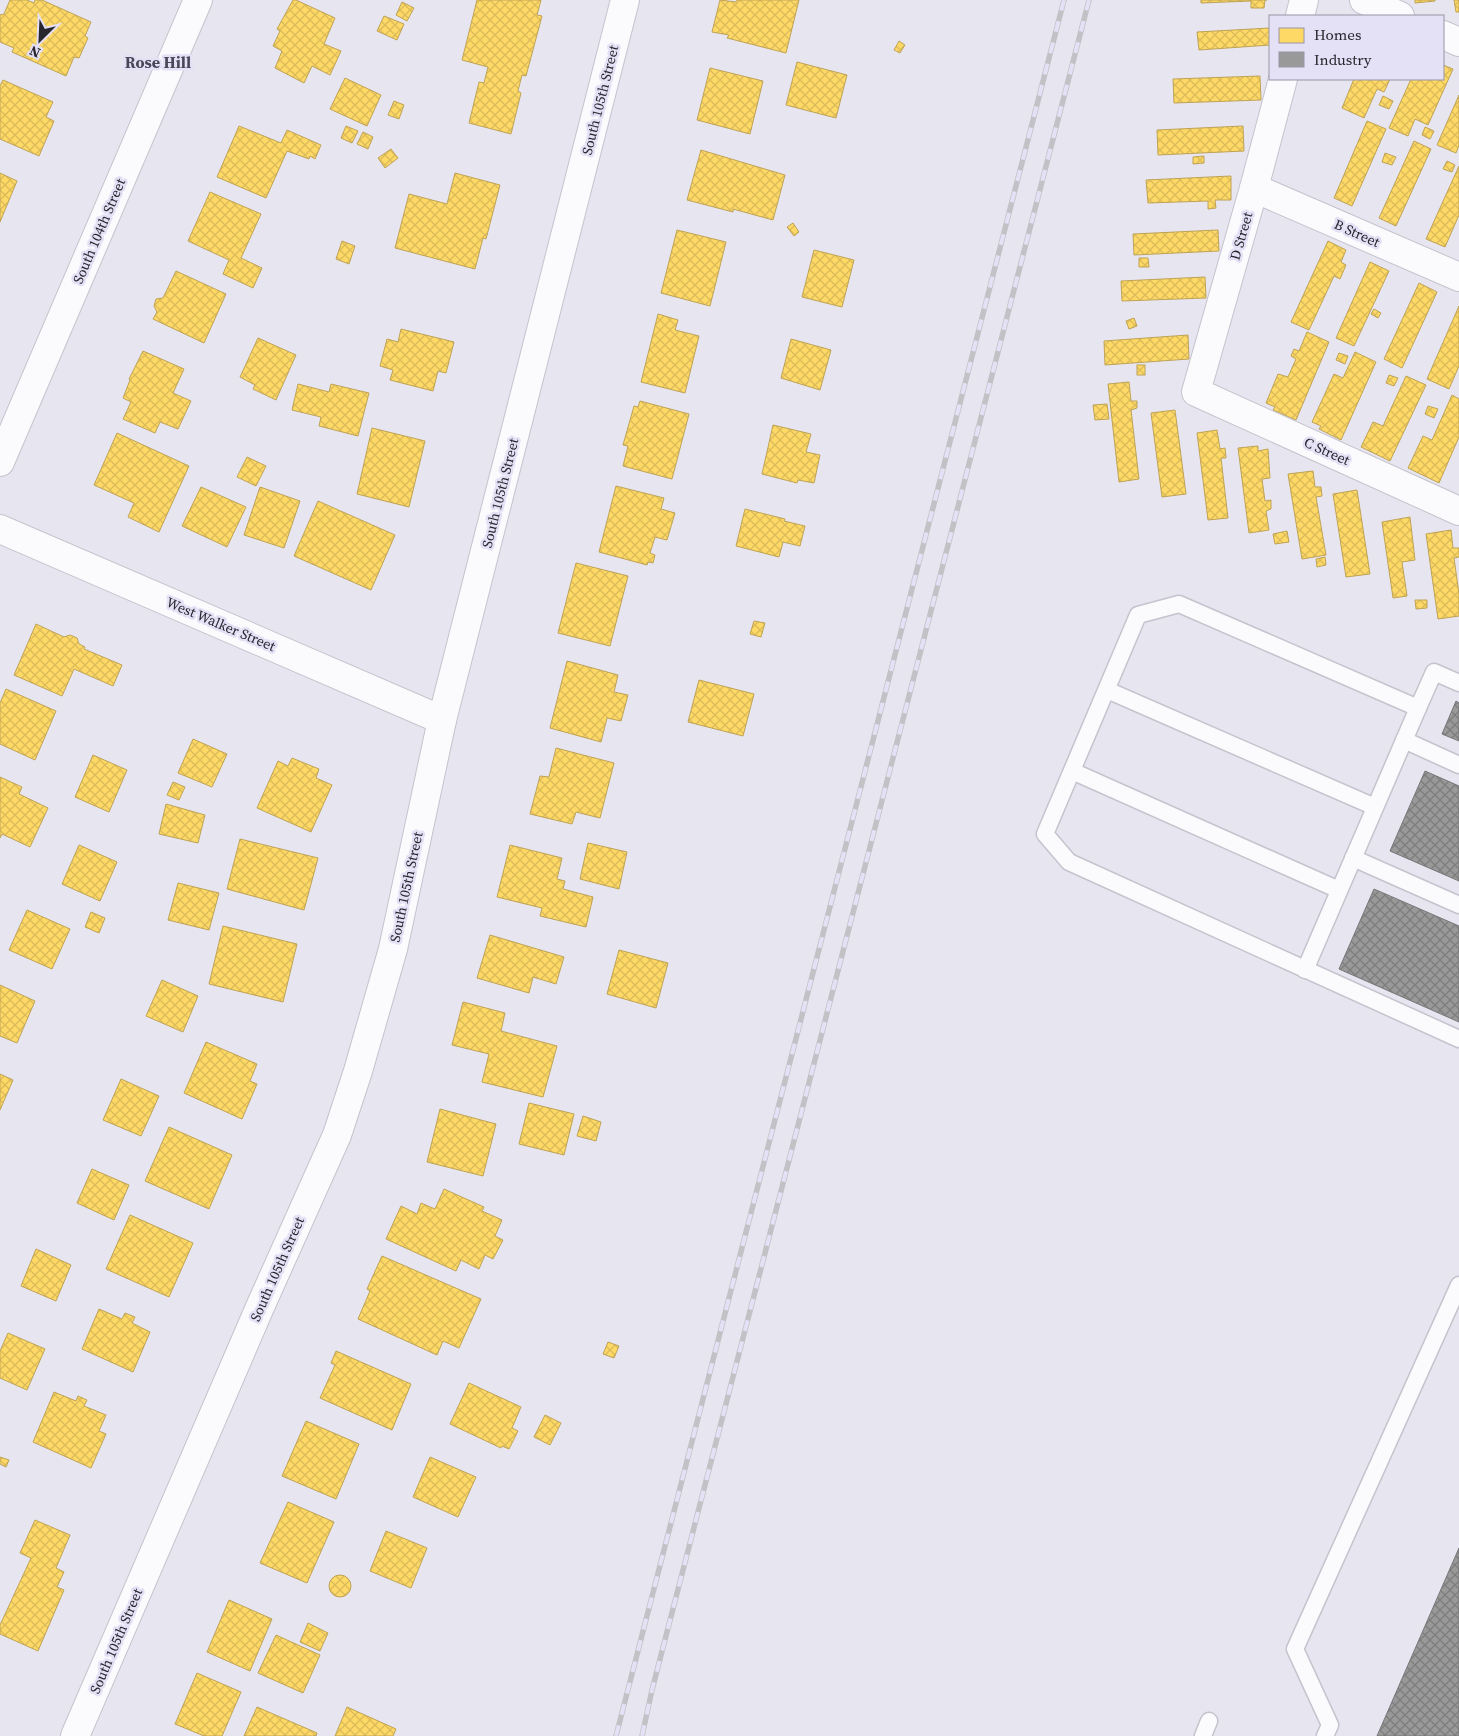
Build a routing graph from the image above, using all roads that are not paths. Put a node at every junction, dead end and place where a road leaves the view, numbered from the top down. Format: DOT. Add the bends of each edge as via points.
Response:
graph roads {
  1 [pos="198,0"];
  2 [pos="625,0"];
  3 [pos="1304,0"];
  4 [pos="1364,0"];
  5 [pos="1300,15"];
  6 [pos="1398,15"];
  7 [pos="1444,35"];
  8 [pos="1459,42"];
  9 [pos="1283,80"];
  10 [pos="1254,188"];
  11 [pos="1459,278"];
  12 [pos="1196,392"];
  13 [pos="0,462"];
  14 [pos="1459,511"];
  15 [pos="0,528"];
  16 [pos="1459,682"];
  17 [pos="1107,690"];
  18 [pos="1418,708"];
  19 [pos="442,720"];
  20 [pos="1404,740"];
  21 [pos="1459,765"];
  22 [pos="1072,771"];
  23 [pos="1375,807"];
  24 [pos="1353,858"];
  25 [pos="1339,890"];
  26 [pos="1459,905"];
  27 [pos="1305,970"];
  28 [pos="1459,1039"];
  29 [pos="1459,1285"];
  30 [pos="75,1736"];
  31 [pos="1325,1736"];
  1 -- 13 [label="street, South 104th Street"];
  2 -- 19 [label="street, South 105th Street"];
  3 -- 5 [label="street"];
  4 -- 6 [label="street"];
  7 -- 8 [label="street"];
  9 -- 10 [label="street, D Street"];
  10 -- 11 [label="street, B Street"];
  10 -- 12 [label="street, D Street"];
  12 -- 14 [label="street, C Street"];
  15 -- 19 [label="street, West Walker Street"];
  16 -- 18 [label="lane" via="1434,672"];
  17 -- 18 [label="lane" via="1138,615 1179,604"];
  17 -- 22 [label="lane"];
  17 -- 23 [label="lane"];
  18 -- 20 [label="lane"];
  19 -- 30 [label="street, South 105th Street" via="392,949 358,1071 336,1135"];
  20 -- 21 [label="lane"];
  20 -- 23 [label="lane"];
  22 -- 25 [label="lane"];
  22 -- 27 [label="lane" via="1045,834 1069,862"];
  23 -- 24 [label="lane"];
  24 -- 25 [label="lane"];
  24 -- 26 [label="lane"];
  25 -- 27 [label="lane"];
  27 -- 28 [label="lane"];
  29 -- 31 [label="lane" via="1295,1649 1330,1725"];
}
